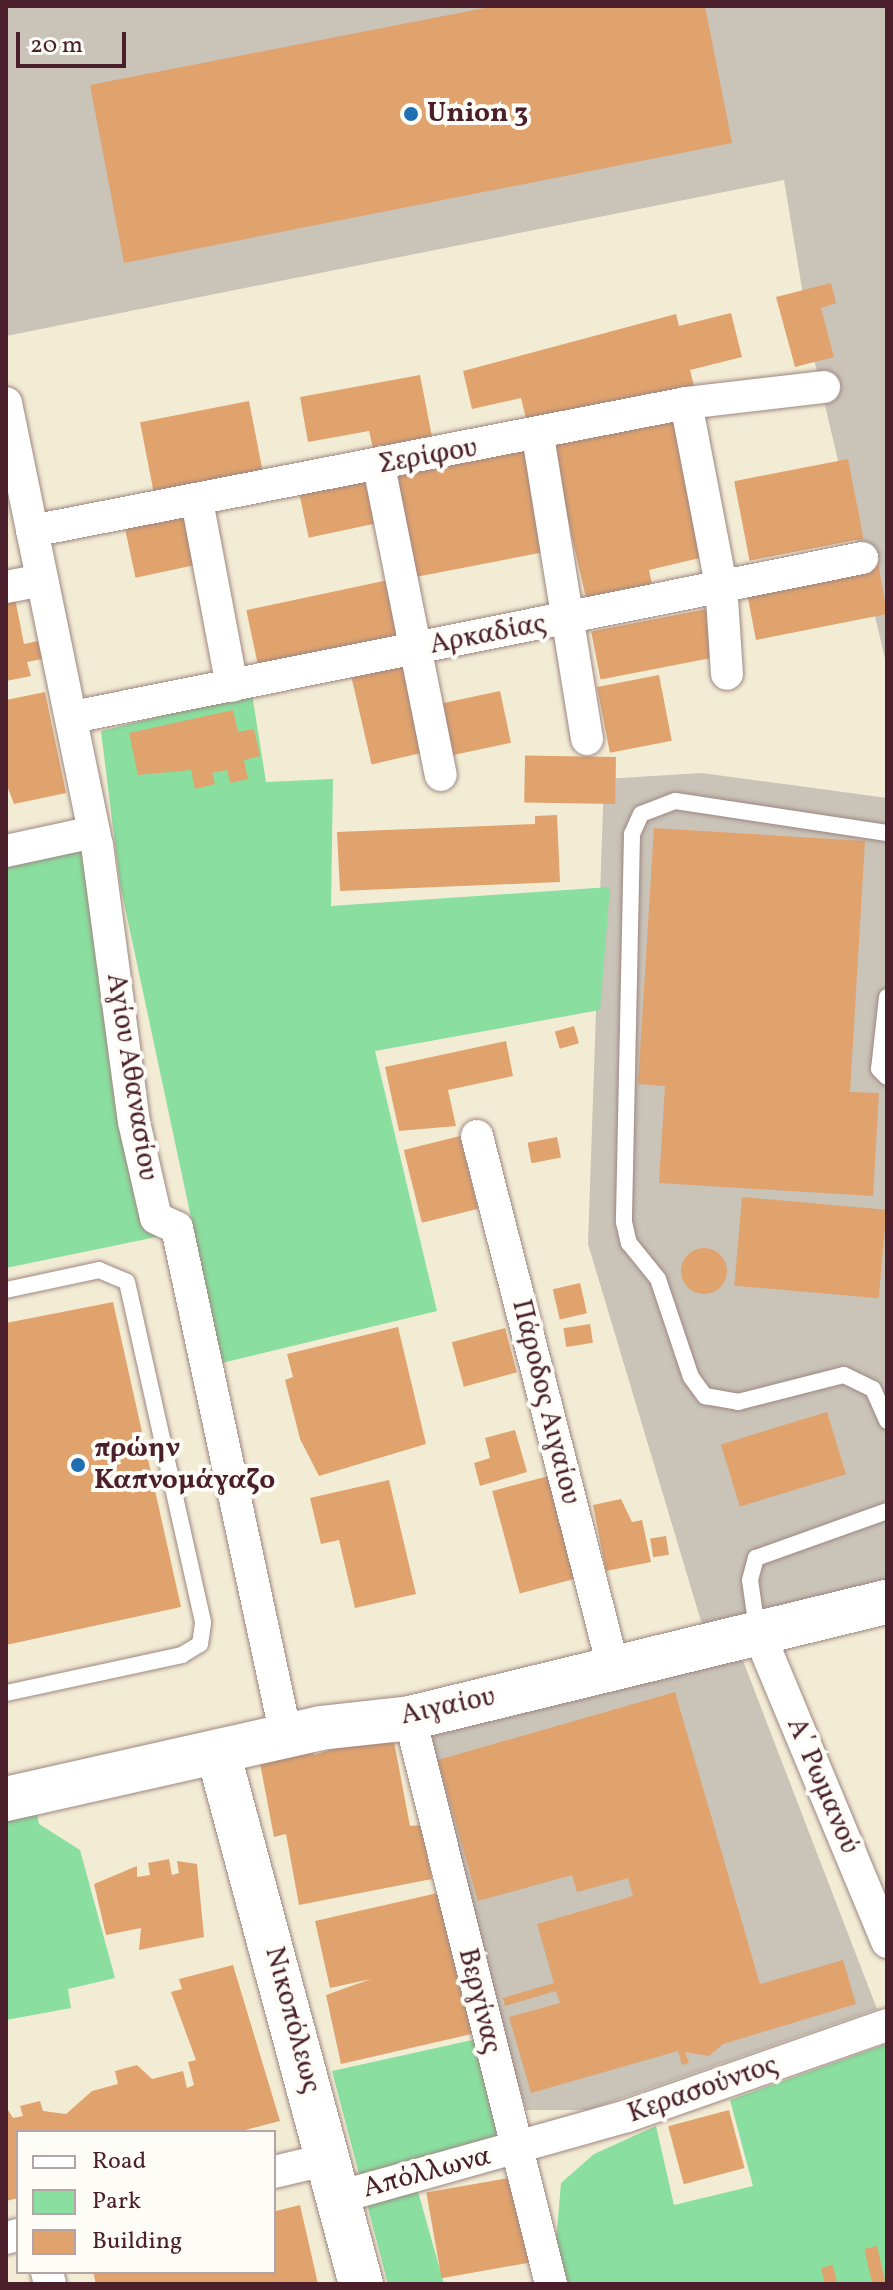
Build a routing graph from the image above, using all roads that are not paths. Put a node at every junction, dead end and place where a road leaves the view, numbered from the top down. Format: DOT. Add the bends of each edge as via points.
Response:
graph roads {
  1 [pos="824,387"];
  2 [pos="6,403"];
  3 [pos="686,403"];
  4 [pos="538,436"];
  5 [pos="379,466"];
  6 [pos="197,501"];
  7 [pos="32,531"];
  8 [pos="862,558"];
  9 [pos="42,580"];
  10 [pos="721,584"];
  11 [pos="6,587"];
  12 [pos="570,619"];
  13 [pos="414,650"];
  14 [pos="727,674"];
  15 [pos="232,686"];
  16 [pos="73,717"];
  17 [pos="587,739"];
  18 [pos="441,775"];
  19 [pos="94,832"];
  20 [pos="887,833"];
  21 [pos="6,851"];
  22 [pos="887,997"];
  23 [pos="887,1077"];
  24 [pos="477,1136"];
  25 [pos="6,1290"];
  26 [pos="887,1421"];
  27 [pos="887,1511"];
  28 [pos="887,1602"];
  29 [pos="757,1629"];
  30 [pos="613,1667"];
  31 [pos="6,1693"];
  32 [pos="410,1718"];
  33 [pos="286,1736"];
  34 [pos="219,1756"];
  35 [pos="6,1799"];
  36 [pos="887,1942"];
  37 [pos="887,2025"];
  38 [pos="516,2149"];
  39 [pos="276,2172"];
  40 [pos="334,2178"];
  41 [pos="361,2284"];
  42 [pos="551,2284"];
  1 -- 3 [label="street, Σερίφου"];
  2 -- 7 [label="street, Αγίου Αθανασίου"];
  3 -- 4 [label="street, Σερίφου"];
  3 -- 10 [label="street"];
  4 -- 5 [label="street, Σερίφου"];
  4 -- 12 [label="street"];
  5 -- 6 [label="street, Σερίφου"];
  5 -- 13 [label="street"];
  6 -- 7 [label="street, Σερίφου"];
  6 -- 15 [label="street"];
  7 -- 9 [label="street, Αγίου Αθανασίου"];
  8 -- 10 [label="street, Αρκαδίας"];
  9 -- 11 [label="street"];
  9 -- 16 [label="street, Αγίου Αθανασίου"];
  10 -- 12 [label="street, Αρκαδίας"];
  10 -- 14 [label="street"];
  12 -- 13 [label="street, Αρκαδίας"];
  12 -- 17 [label="street"];
  13 -- 15 [label="street, Αρκαδίας"];
  13 -- 18 [label="street"];
  15 -- 16 [label="street, Αρκαδίας"];
  16 -- 19 [label="street, Αγίου Αθανασίου"];
  19 -- 21 [label="street"];
  19 -- 33 [label="street, Αγίου Αθανασίου" via="134,1122 156,1218 177,1228"];
  20 -- 26 [label="lane" via="675,801 641,814 632,834 624,1222 629,1243 658,1279 691,1377 705,1396 738,1402 844,1375 873,1389"];
  22 -- 23 [label="lane" via="879,1069"];
  24 -- 30 [label="street, Πάροδος Αιγαίου"];
  25 -- 31 [label="lane" via="99,1270 127,1282 203,1634 182,1655"];
  27 -- 29 [label="lane" via="756,1558 750,1580"];
  28 -- 29 [label="street, Αιγαίου"];
  29 -- 30 [label="street, Αιγαίου"];
  29 -- 36 [label="street, Α΄ Ρωμανού"];
  30 -- 32 [label="street, Αιγαίου"];
  32 -- 33 [label="street, Αιγαίου"];
  32 -- 38 [label="street, Βεργίνας"];
  33 -- 34 [label="street, Αιγαίου"];
  34 -- 35 [label="street, Αιγαίου"];
  34 -- 40 [label="street, Νικοπόλεως"];
  37 -- 38 [label="street, Κερασούντος"];
  38 -- 40 [label="street, Απόλλωνα"];
  38 -- 42 [label="street, Βεργίνας"];
  39 -- 40 [label="street, Απόλλωνα"];
  40 -- 41 [label="street, Νικοπόλεως"];
}
